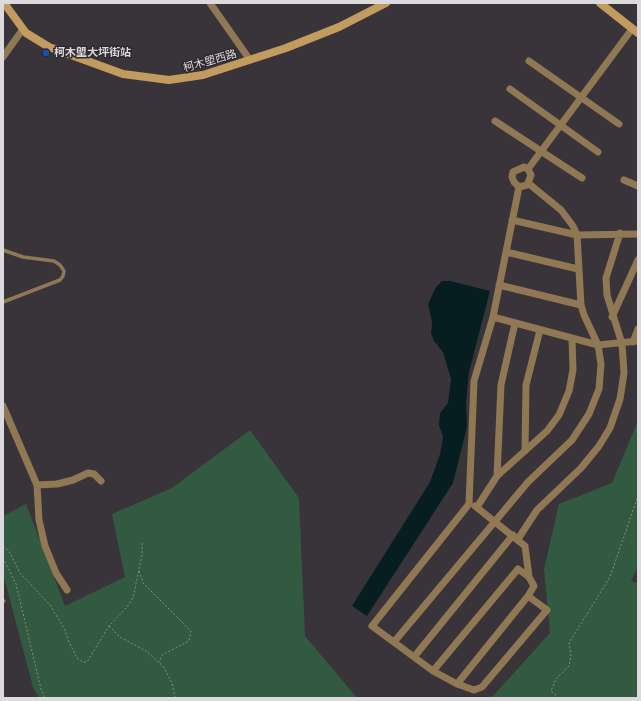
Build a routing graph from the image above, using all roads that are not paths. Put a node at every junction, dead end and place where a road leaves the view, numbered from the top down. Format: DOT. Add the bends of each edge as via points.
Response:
graph roads {
  1 [pos="4,3"];
  2 [pos="210,3"];
  3 [pos="386,3"];
  4 [pos="600,3"];
  5 [pos="23,29"];
  6 [pos="635,31"];
  7 [pos="3,57"];
  8 [pos="250,60"];
  9 [pos="529,61"];
  10 [pos="510,89"];
  11 [pos="581,97"];
  12 [pos="495,121"];
  13 [pos="619,124"];
  14 [pos="560,125"];
  15 [pos="541,151"];
  16 [pos="598,152"];
  17 [pos="528,169"];
  18 [pos="582,178"];
  19 [pos="624,180"];
  20 [pos="528,183"];
  21 [pos="638,186"];
  22 [pos="519,187"];
  23 [pos="512,220"];
  24 [pos="620,233"];
  25 [pos="638,234"];
  26 [pos="577,235"];
  27 [pos="3,250"];
  28 [pos="506,252"];
  29 [pos="638,260"];
  30 [pos="578,269"];
  31 [pos="499,284"];
  32 [pos="3,302"];
  33 [pos="581,305"];
  34 [pos="493,317"];
  35 [pos="612,317"];
  36 [pos="515,323"];
  37 [pos="638,329"];
  38 [pos="540,330"];
  39 [pos="572,338"];
  40 [pos="635,342"];
  41 [pos="622,344"];
  42 [pos="598,345"];
  43 [pos="3,406"];
  44 [pos="525,451"];
  45 [pos="497,476"];
  46 [pos="101,482"];
  47 [pos="37,485"];
  48 [pos="469,504"];
  49 [pos="477,507"];
  50 [pos="496,522"];
  51 [pos="515,537"];
  52 [pos="529,577"];
  53 [pos="67,590"];
  54 [pos="528,596"];
  55 [pos="394,642"];
  56 [pos="414,657"];
  57 [pos="433,671"];
  58 [pos="457,684"];
  1 -- 5 [label="street, 柯木塱西路"];
  2 -- 8 [label="street"];
  3 -- 8 [label="street, 柯木塱西路" via="339,27"];
  4 -- 6 [label="street"];
  5 -- 7 [label="street"];
  5 -- 8 [label="street, 柯木塱西路" via="40,42 77,59 144,78 190,78"];
  6 -- 11 [label="street"];
  9 -- 11 [label="street"];
  10 -- 14 [label="street"];
  11 -- 13 [label="street"];
  11 -- 14 [label="street"];
  12 -- 15 [label="street"];
  14 -- 15 [label="street"];
  14 -- 16 [label="street"];
  15 -- 17 [label="street"];
  15 -- 18 [label="street"];
  17 -- 20 [label="street" via="531,175"];
  17 -- 22 [label="street" via="524,167 513,172 512,177"];
  19 -- 21 [label="street"];
  20 -- 22 [label="street"];
  20 -- 26 [label="street" via="561,210"];
  22 -- 23 [label="street"];
  23 -- 26 [label="street"];
  23 -- 28 [label="street"];
  24 -- 25 [label="street"];
  24 -- 26 [label="street"];
  24 -- 35 [label="street" via="606,278"];
  26 -- 30 [label="street"];
  27 -- 32 [label="lane" via="23,257 54,261 64,271 60,280"];
  28 -- 30 [label="street"];
  28 -- 31 [label="street"];
  29 -- 35 [label="street"];
  30 -- 33 [label="street"];
  31 -- 33 [label="street"];
  31 -- 34 [label="street"];
  33 -- 42 [label="street"];
  34 -- 36 [label="street"];
  34 -- 48 [label="street" via="474,381"];
  35 -- 41 [label="street"];
  36 -- 38 [label="street"];
  36 -- 45 [label="street" via="501,385"];
  37 -- 40 [label="street"];
  38 -- 39 [label="street"];
  38 -- 44 [label="street" via="526,385"];
  39 -- 42 [label="street"];
  39 -- 44 [label="street" via="573,370 569,391 559,416 547,432"];
  40 -- 41 [label="street"];
  41 -- 42 [label="street"];
  41 -- 51 [label="street" via="624,373 620,400 610,428 580,468 537,510"];
  42 -- 50 [label="street" via="601,364 598,389 589,414 572,440 528,482"];
  43 -- 47 [label="street"];
  44 -- 45 [label="street"];
  45 -- 49 [label="street"];
  46 -- 47 [label="street" via="94,474 88,473 57,484"];
  47 -- 53 [label="street" via="38,520 56,573"];
  48 -- 49 [label="street"];
  48 -- 55 [label="street" via="372,626"];
  49 -- 50 [label="street"];
  50 -- 51 [label="street"];
  50 -- 55 [label="street"];
  51 -- 52 [label="street" via="526,546"];
  51 -- 56 [label="street"];
  52 -- 54 [label="street" via="534,586"];
  52 -- 57 [label="street" via="518,569"];
  54 -- 58 [label="street"];
  54 -- 58 [label="street" via="547,610 482,687 474,690"];
  55 -- 56 [label="street"];
  56 -- 57 [label="street"];
  57 -- 58 [label="street"];
}
